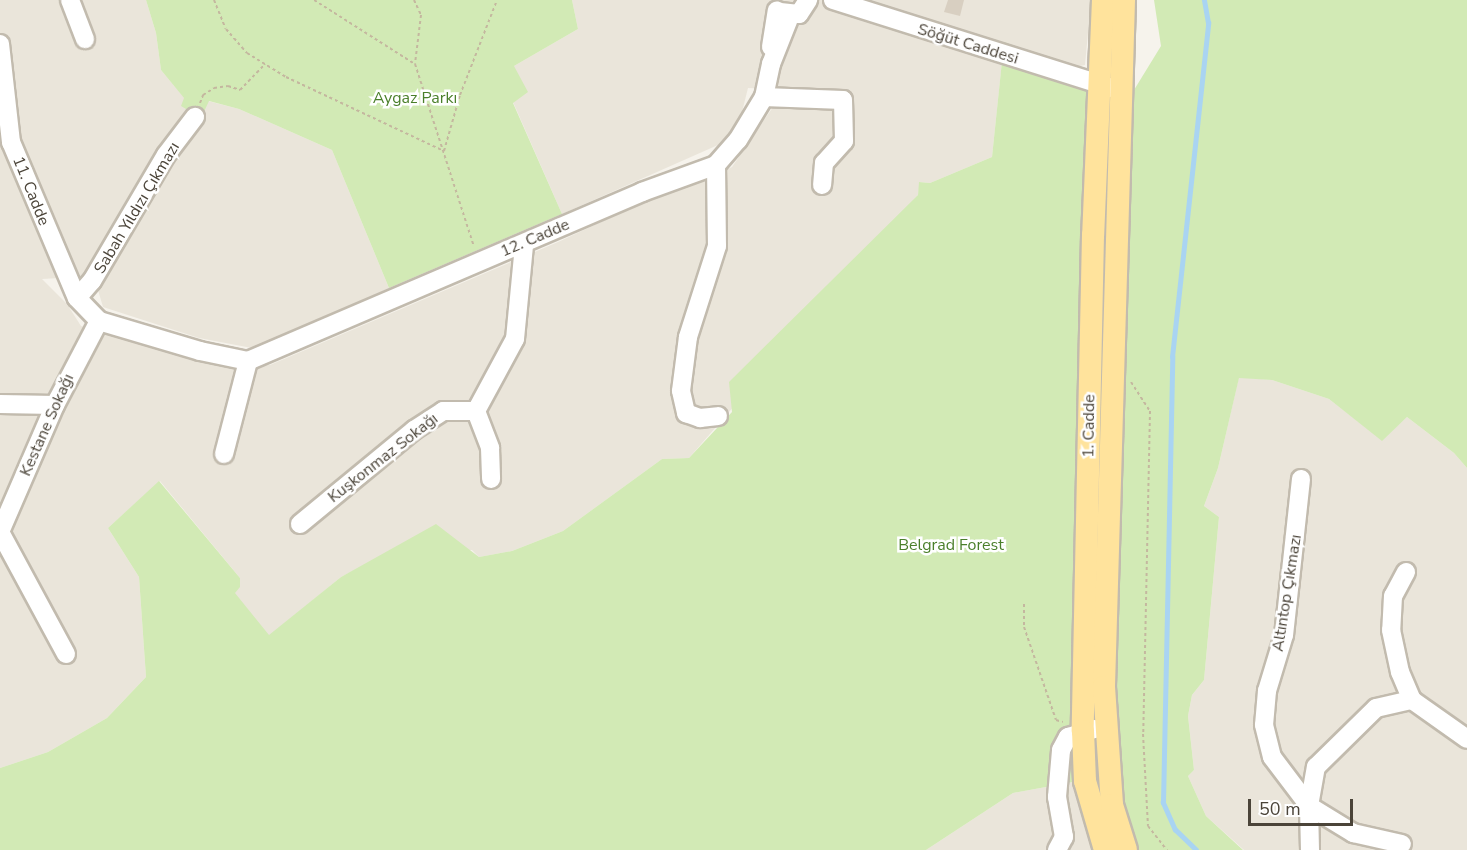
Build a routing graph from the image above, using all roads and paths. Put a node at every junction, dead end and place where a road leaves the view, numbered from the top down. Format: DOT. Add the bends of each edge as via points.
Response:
graph roads {
  1 [pos="70,0"];
  2 [pos="214,0"];
  3 [pos="314,0"];
  4 [pos="414,0"];
  5 [pos="497,0"];
  6 [pos="1103,0"];
  7 [pos="1124,0"];
  8 [pos="835,2"];
  9 [pos="790,7"];
  10 [pos="85,39"];
  11 [pos="0,44"];
  12 [pos="415,63"];
  13 [pos="266,64"];
  14 [pos="1109,87"];
  15 [pos="764,97"];
  16 [pos="195,117"];
  17 [pos="444,151"];
  18 [pos="717,165"];
  19 [pos="822,185"];
  20 [pos="524,245"];
  21 [pos="479,261"];
  22 [pos="77,298"];
  23 [pos="99,321"];
  24 [pos="249,361"];
  25 [pos="1126,373"];
  26 [pos="0,404"];
  27 [pos="55,405"];
  28 [pos="476,411"];
  29 [pos="718,416"];
  30 [pos="224,454"];
  31 [pos="491,479"];
  32 [pos="1300,479"];
  33 [pos="300,524"];
  34 [pos="0,532"];
  35 [pos="1406,572"];
  36 [pos="1024,604"];
  37 [pos="66,654"];
  38 [pos="1413,700"];
  39 [pos="1106,727"];
  40 [pos="1076,734"];
  41 [pos="1467,739"];
  42 [pos="1309,806"];
  43 [pos="1402,844"];
  44 [pos="1057,850"];
  45 [pos="1105,850"];
  46 [pos="1126,850"];
  47 [pos="1167,850"];
  48 [pos="1310,850"];
  1 -- 10 [label="street"];
  2 -- 13 [label="path" via="226,29 247,52"];
  3 -- 12 [label="path"];
  4 -- 12 [label="path" via="421,15"];
  5 -- 17 [label="path" via="460,94"];
  6 -- 14 [label="main road, 1. Cadde"];
  7 -- 14 [label="main road, 1. Cadde"];
  8 -- 9 [label="street"];
  8 -- 14 [label="street, Söğüt Caddesi"];
  9 -- 15 [label="street" via="770,37 771,64"];
  11 -- 22 [label="street, 11. Cadde" via="11,142"];
  12 -- 17 [label="path"];
  13 -- 16 [label="path" via="240,90 228,86 203,95"];
  13 -- 17 [label="path"];
  14 -- 39 [label="main road, 1. Cadde"];
  14 -- 40 [label="main road, 1. Cadde"];
  15 -- 18 [label="street" via="738,140"];
  15 -- 19 [label="street" via="843,100 844,141 824,163"];
  16 -- 22 [label="street, Sabah Yıldızı Çıkmazı" via="166,155 92,280"];
  17 -- 21 [label="path"];
  18 -- 20 [label="street, 12. Cadde" via="642,192"];
  18 -- 29 [label="street" via="717,246 688,337 681,391 686,413 700,418"];
  20 -- 21 [label="street, 12. Cadde"];
  20 -- 28 [label="street" via="515,339"];
  21 -- 24 [label="street, 12. Cadde"];
  22 -- 23 [label="street"];
  23 -- 24 [label="street"];
  23 -- 27 [label="street, Kestane Sokağı"];
  24 -- 30 [label="street"];
  25 -- 47 [label="path" via="1150,411 1143,734 1148,826"];
  26 -- 27 [label="street"];
  27 -- 34 [label="street, Kestane Sokağı"];
  28 -- 31 [label="street" via="490,448"];
  28 -- 33 [label="street, Kuşkonmaz Sokağı" via="443,411 414,430"];
  32 -- 42 [label="street, Altıntop Çıkmazı" via="1284,635 1267,691 1264,725 1272,757"];
  34 -- 37 [label="street"];
  35 -- 38 [label="street" via="1393,596 1391,630 1400,672"];
  36 -- 40 [label="path" via="1023,627 1056,720 1065,722"];
  38 -- 41 [label="street"];
  38 -- 42 [label="street" via="1376,708 1316,766"];
  39 -- 40 [label="street"];
  39 -- 46 [label="main road, 1. Cadde" via="1112,805"];
  40 -- 44 [label="street" via="1061,750 1057,797 1064,837"];
  40 -- 45 [label="main road, 1. Cadde"];
  42 -- 43 [label="street, Altıntop Çıkmazı" via="1353,833"];
  42 -- 48 [label="street"];
}
